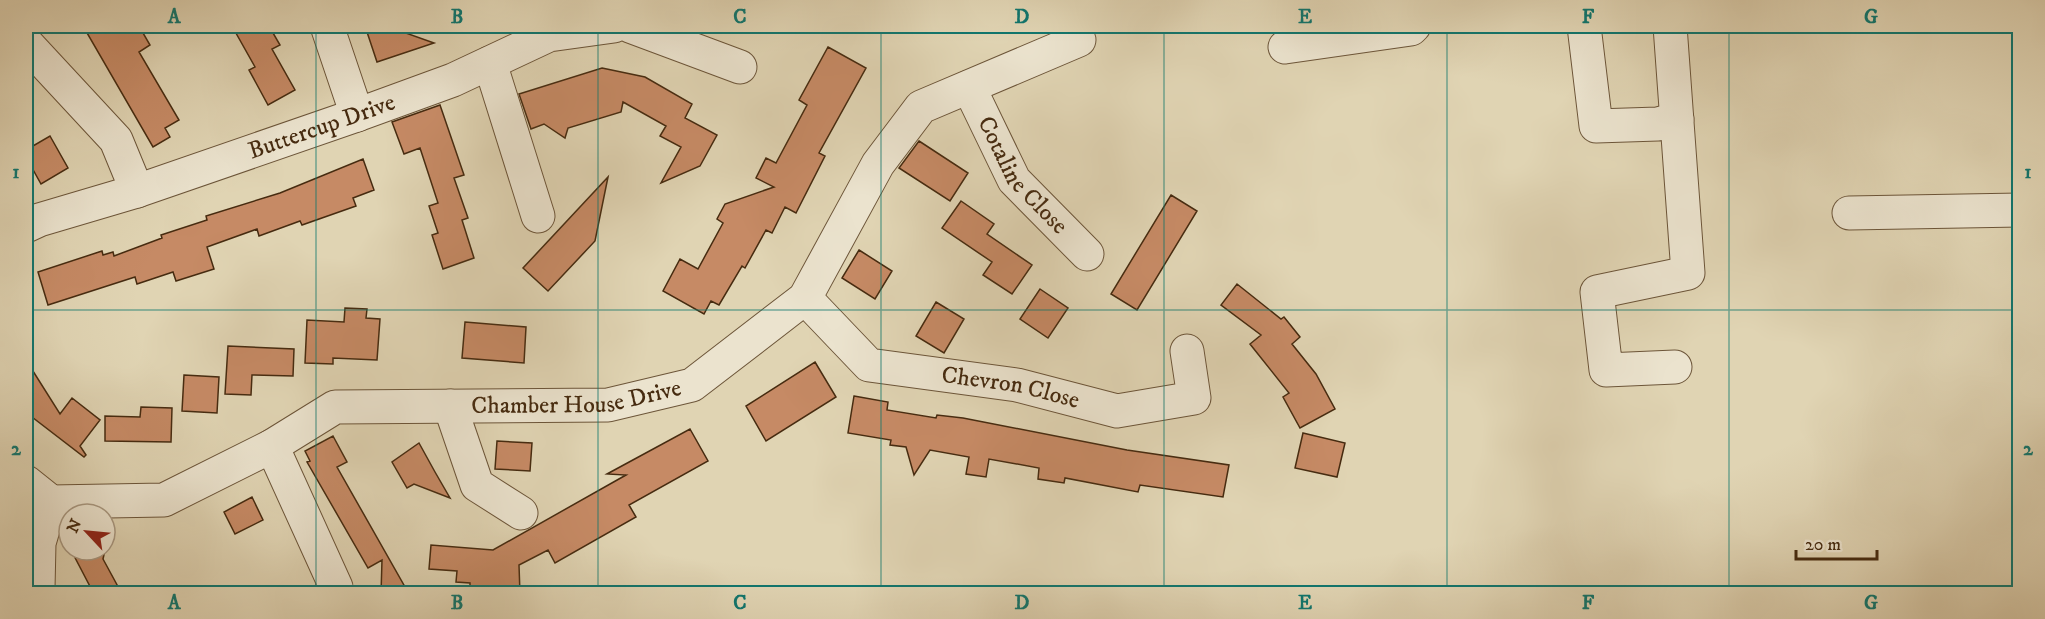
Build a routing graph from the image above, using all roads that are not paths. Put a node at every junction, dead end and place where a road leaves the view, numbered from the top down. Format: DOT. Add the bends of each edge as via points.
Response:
graph roads {
  1 [pos="327,26"];
  2 [pos="614,26"];
  3 [pos="630,26"];
  4 [pos="1414,26"];
  5 [pos="1584,26"];
  6 [pos="1670,26"];
  7 [pos="1079,40"];
  8 [pos="26,43"];
  9 [pos="1285,47"];
  10 [pos="490,63"];
  11 [pos="740,67"];
  12 [pos="969,87"];
  13 [pos="357,115"];
  14 [pos="1677,119"];
  15 [pos="137,191"];
  16 [pos="2019,210"];
  17 [pos="1849,213"];
  18 [pos="538,216"];
  19 [pos="26,226"];
  20 [pos="1087,254"];
  21 [pos="805,298"];
  22 [pos="1186,351"];
  23 [pos="1675,367"];
  24 [pos="450,406"];
  25 [pos="272,446"];
  26 [pos="26,482"];
  27 [pos="51,502"];
  28 [pos="521,513"];
  29 [pos="40,594"];
  30 [pos="330,594"];
  1 -- 13 [label="street"];
  2 -- 10 [label="street, Buttercup Drive" via="549,35"];
  3 -- 11 [label="street"];
  4 -- 9 [label="street"];
  5 -- 14 [label="street" via="1596,126 1658,124"];
  6 -- 14 [label="street"];
  7 -- 12 [label="street, Chamber House Drive"];
  8 -- 15 [label="street" via="116,140"];
  10 -- 13 [label="street, Buttercup Drive"];
  10 -- 18 [label="street"];
  12 -- 20 [label="street, Cotaline Close" via="1014,180"];
  12 -- 21 [label="street, Chamber House Drive" via="921,107 878,164"];
  13 -- 15 [label="street, Buttercup Drive"];
  14 -- 23 [label="street" via="1688,273 1597,292 1606,370"];
  15 -- 19 [label="street, Buttercup Drive"];
  16 -- 17 [label="street"];
  21 -- 22 [label="street, Chevron Close" via="870,365 1017,385 1117,411 1194,398"];
  21 -- 24 [label="street, Chamber House Drive" via="692,385 608,405"];
  24 -- 25 [label="street, Chamber House Drive" via="335,407"];
  24 -- 28 [label="street" via="477,485"];
  25 -- 27 [label="street, Chamber House Drive" via="164,500"];
  25 -- 30 [label="street" via="336,586"];
  26 -- 27 [label="street"];
  27 -- 29 [label="street" via="39,543"];
}
